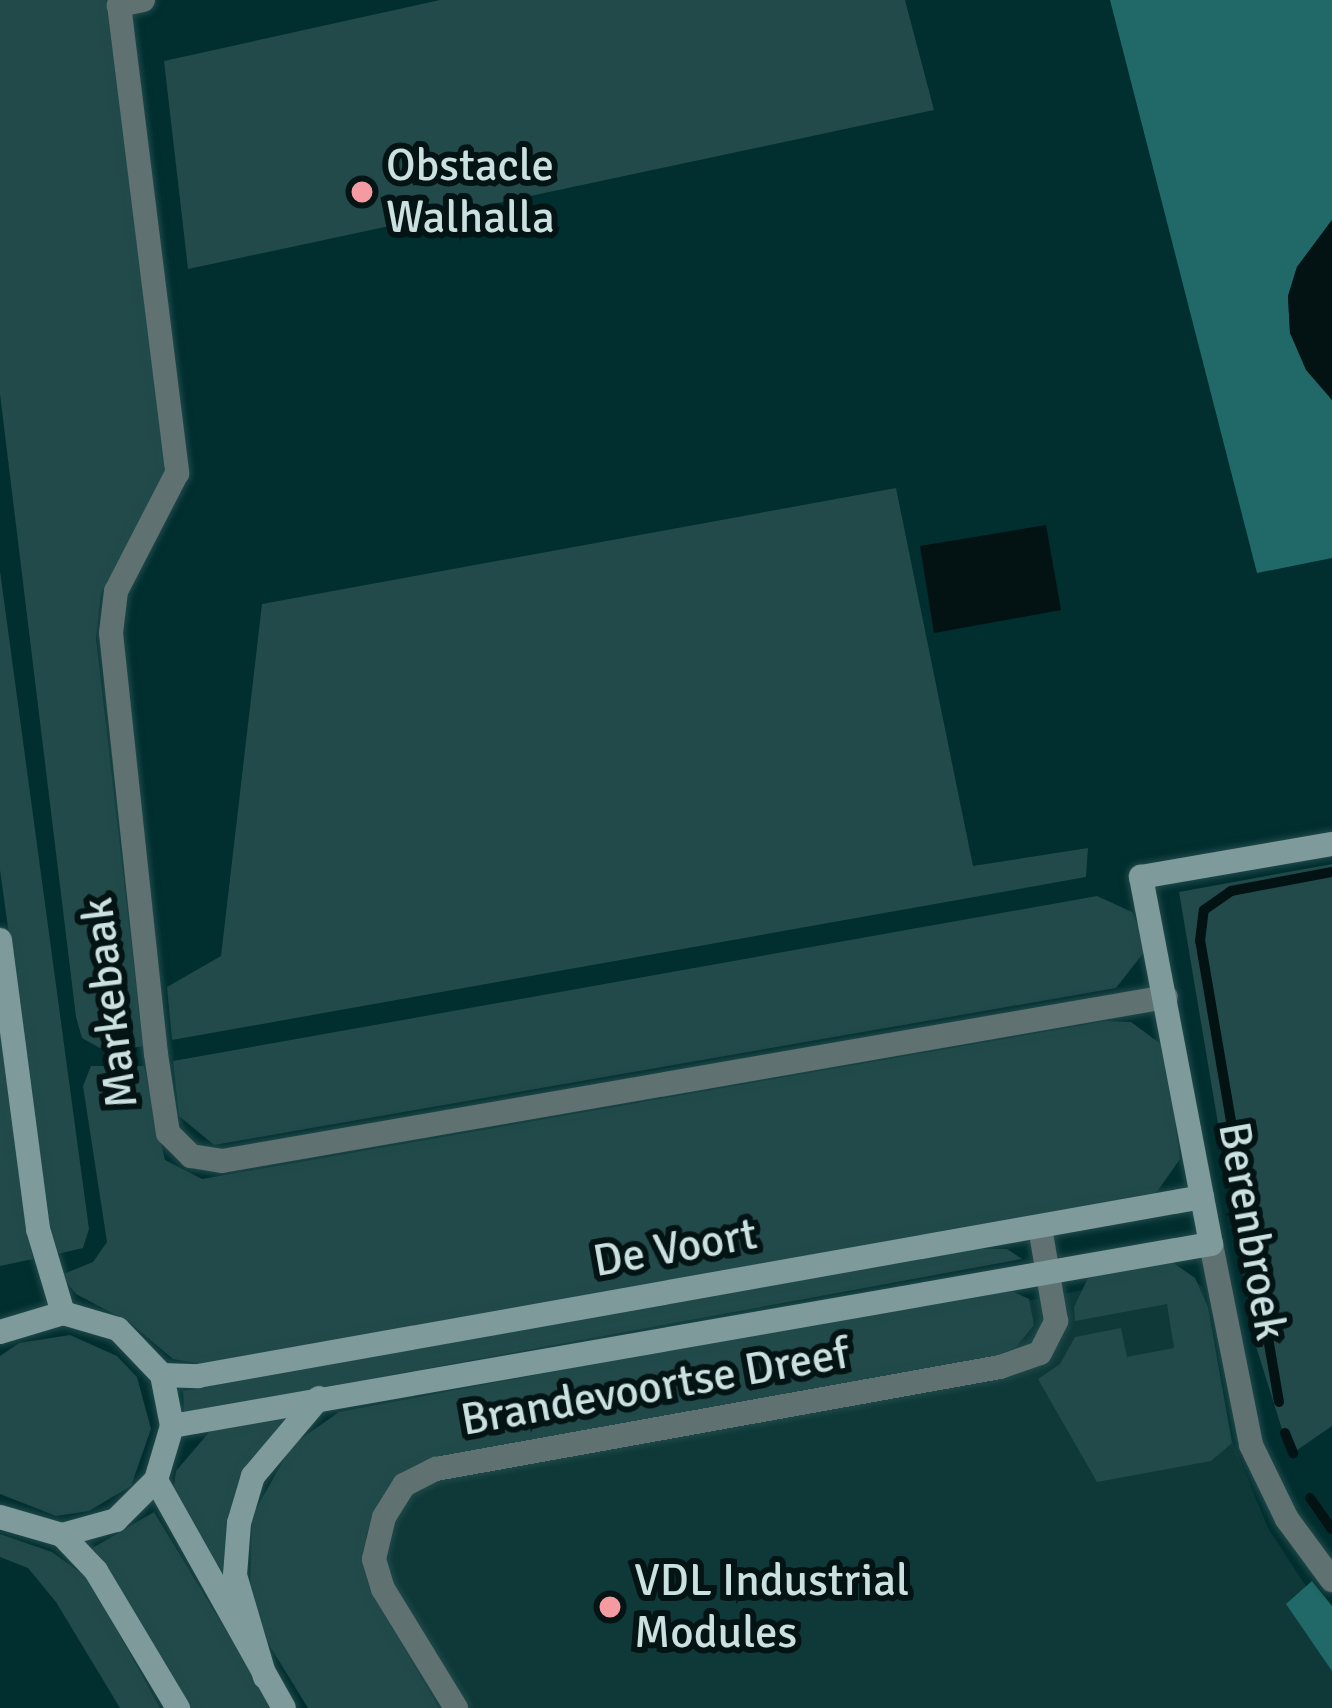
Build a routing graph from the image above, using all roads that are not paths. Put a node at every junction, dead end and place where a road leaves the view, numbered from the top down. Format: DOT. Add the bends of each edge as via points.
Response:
graph roads {
  1 [pos="131,2"];
  2 [pos="1332,844"];
  3 [pos="0,940"];
  4 [pos="1166,997"];
  5 [pos="1202,1197"];
  6 [pos="1040,1227"];
  7 [pos="1211,1244"];
  8 [pos="1047,1267"];
  9 [pos="63,1313"];
  10 [pos="0,1332"];
  11 [pos="162,1375"];
  12 [pos="319,1398"];
  13 [pos="172,1426"];
  14 [pos="156,1480"];
  15 [pos="0,1517"];
  16 [pos="62,1534"];
  17 [pos="1332,1580"];
  18 [pos="265,1677"];
  19 [pos="178,1708"];
  20 [pos="284,1708"];
  21 [pos="456,1708"];
  1 -- 4 [label="street, Markebaak" via="177,473 116,591 111,633 159,1074 169,1133 191,1156 221,1162"];
  2 -- 4 [label="street, Berenbroek" via="1141,877"];
  3 -- 9 [label="street" via="34,1206"];
  4 -- 5 [label="street, Berenbroek"];
  5 -- 6 [label="street, De Voort"];
  5 -- 7 [label="street, Berenbroek"];
  6 -- 8 [label="street, Brandevoortse Dreef"];
  6 -- 11 [label="street, De Voort" via="199,1376"];
  7 -- 8 [label="street, De Voort"];
  7 -- 17 [label="street, Berenbroek" via="1251,1445 1288,1519"];
  8 -- 12 [label="street, De Voort"];
  8 -- 21 [label="street, Brandevoortse Dreef" via="1056,1322 1040,1353 1000,1367 436,1469 404,1485 384,1517 374,1559 383,1589"];
  9 -- 10 [label="street"];
  9 -- 11 [label="street" via="118,1329"];
  11 -- 13 [label="street"];
  12 -- 13 [label="street, De Voort"];
  12 -- 18 [label="street" via="253,1476 239,1523 235,1575"];
  13 -- 14 [label="street"];
  14 -- 16 [label="street" via="116,1520"];
  14 -- 18 [label="street"];
  15 -- 16 [label="street"];
  16 -- 19 [label="street" via="96,1571"];
  18 -- 20 [label="street"];
}
